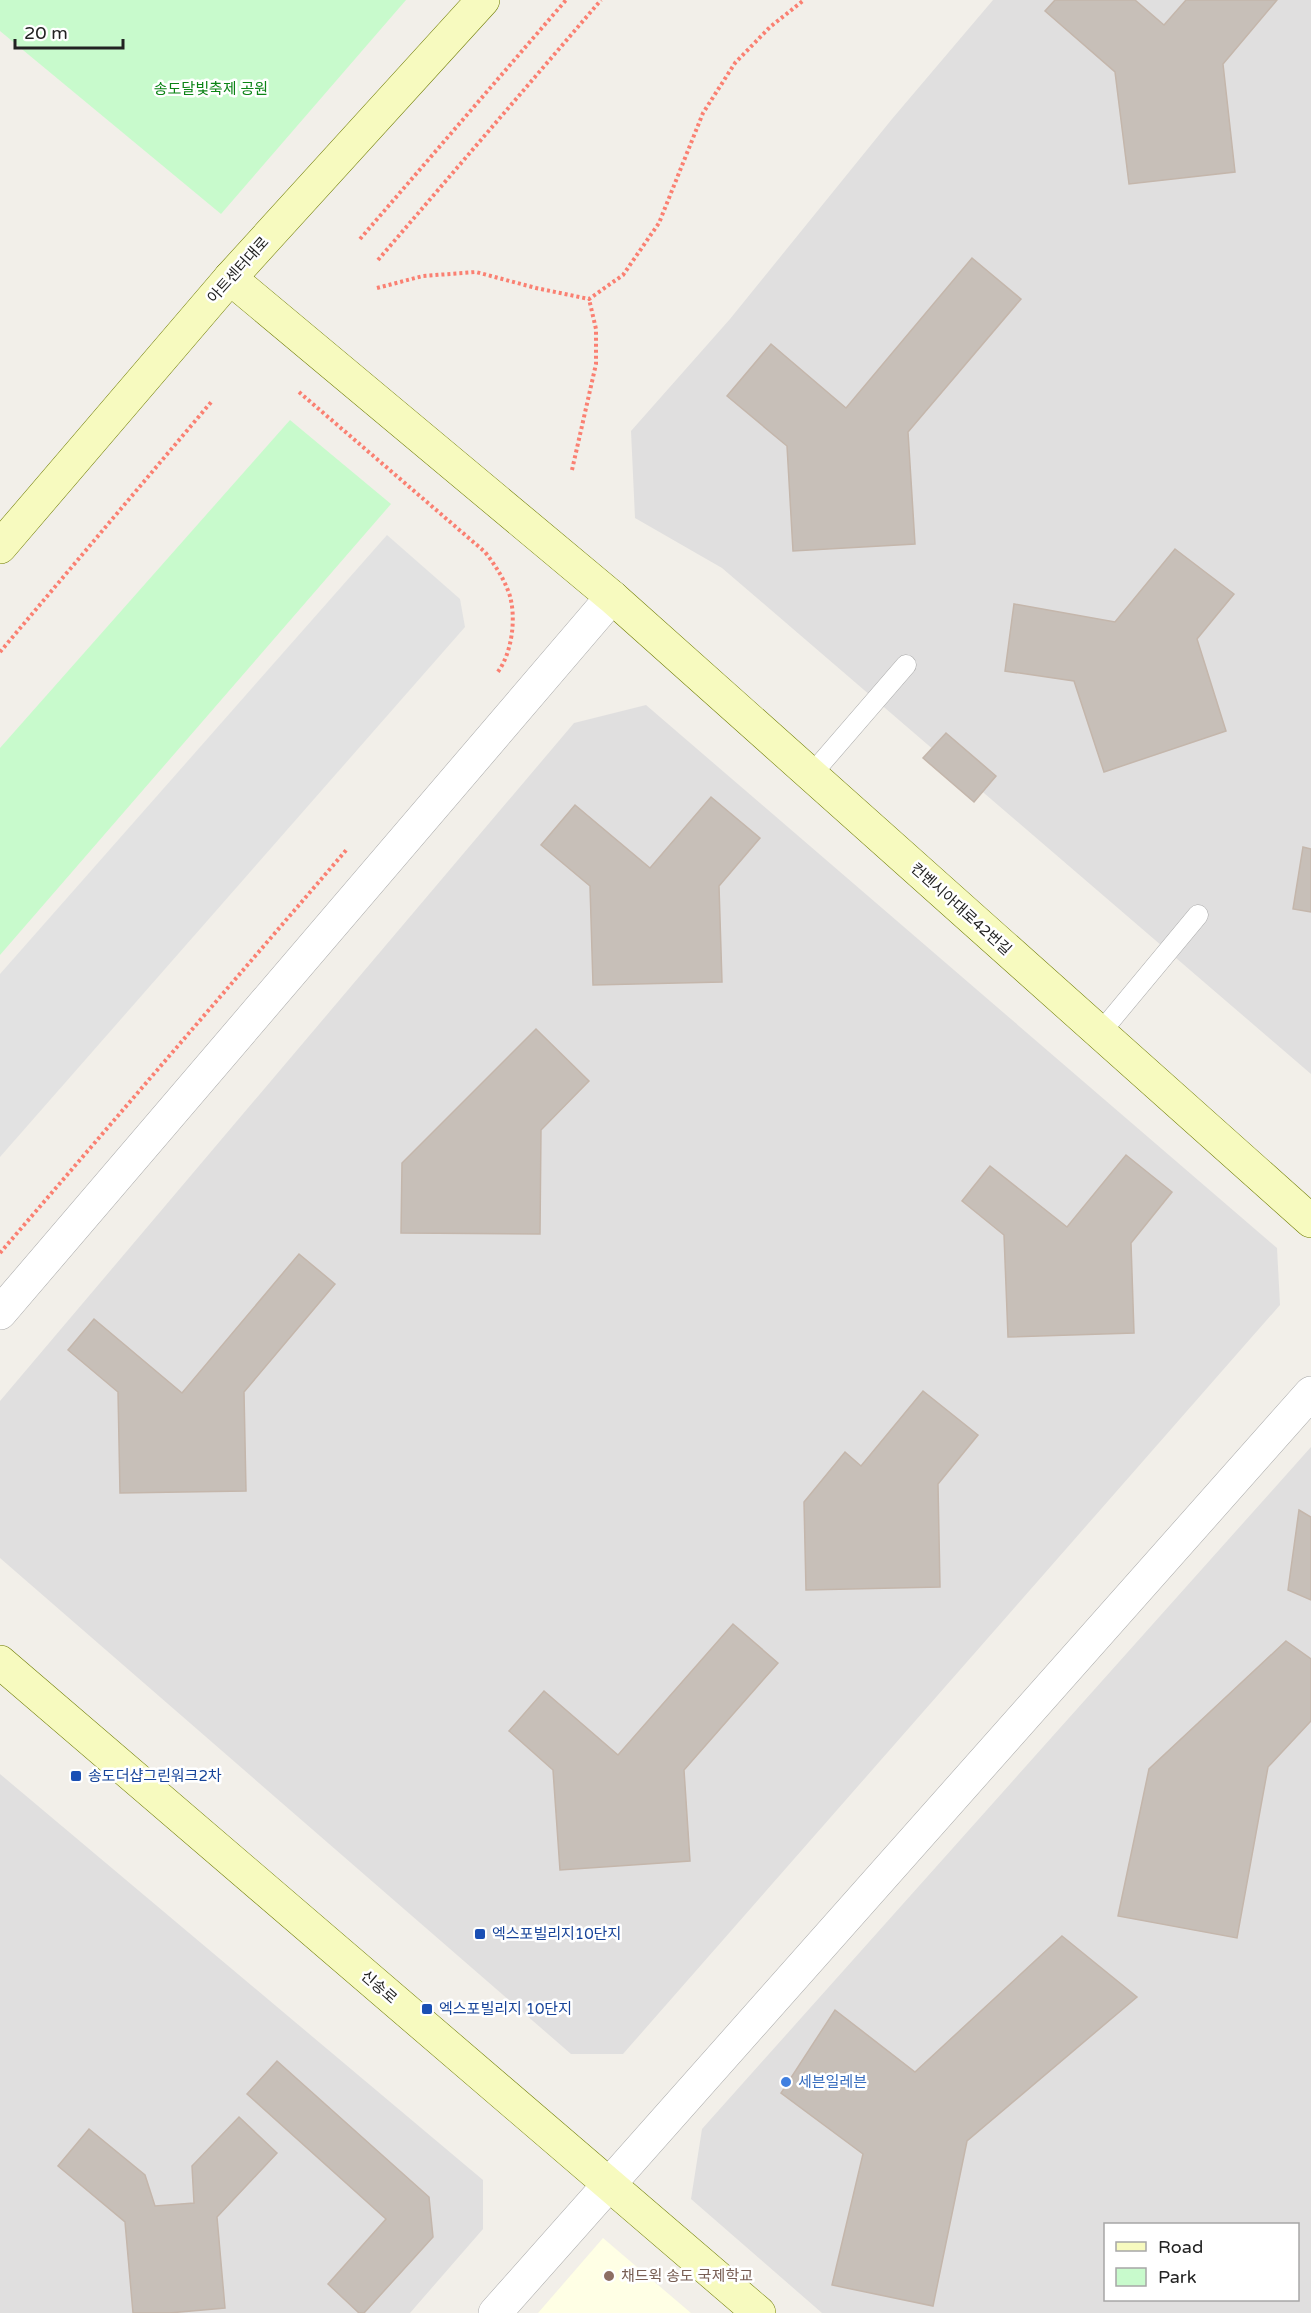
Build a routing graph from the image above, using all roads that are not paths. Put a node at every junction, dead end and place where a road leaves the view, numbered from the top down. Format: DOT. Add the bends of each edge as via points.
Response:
graph roads {
  1 [pos="483,0"];
  2 [pos="230,278"];
  3 [pos="0,547"];
  4 [pos="612,597"];
  5 [pos="906,665"];
  6 [pos="811,775"];
  7 [pos="1198,915"];
  8 [pos="1100,1033"];
  9 [pos="1311,1221"];
  10 [pos="0,1313"];
  11 [pos="1311,1393"];
  12 [pos="0,1662"];
  13 [pos="609,2184"];
  14 [pos="495,2313"];
  15 [pos="759,2313"];
  1 -- 2 [label="street, 아트센터대로"];
  2 -- 3 [label="street, 아트센터대로"];
  2 -- 4 [label="street, 컨벤시아대로42번길"];
  4 -- 6 [label="street, 컨벤시아대로42번길"];
  4 -- 10 [label="street"];
  5 -- 6 [label="lane"];
  6 -- 8 [label="street, 컨벤시아대로42번길"];
  7 -- 8 [label="lane"];
  8 -- 9 [label="street, 컨벤시아대로42번길"];
  11 -- 13 [label="street"];
  12 -- 13 [label="street, 신송로"];
  13 -- 14 [label="street"];
  13 -- 15 [label="street, 신송로"];
}
